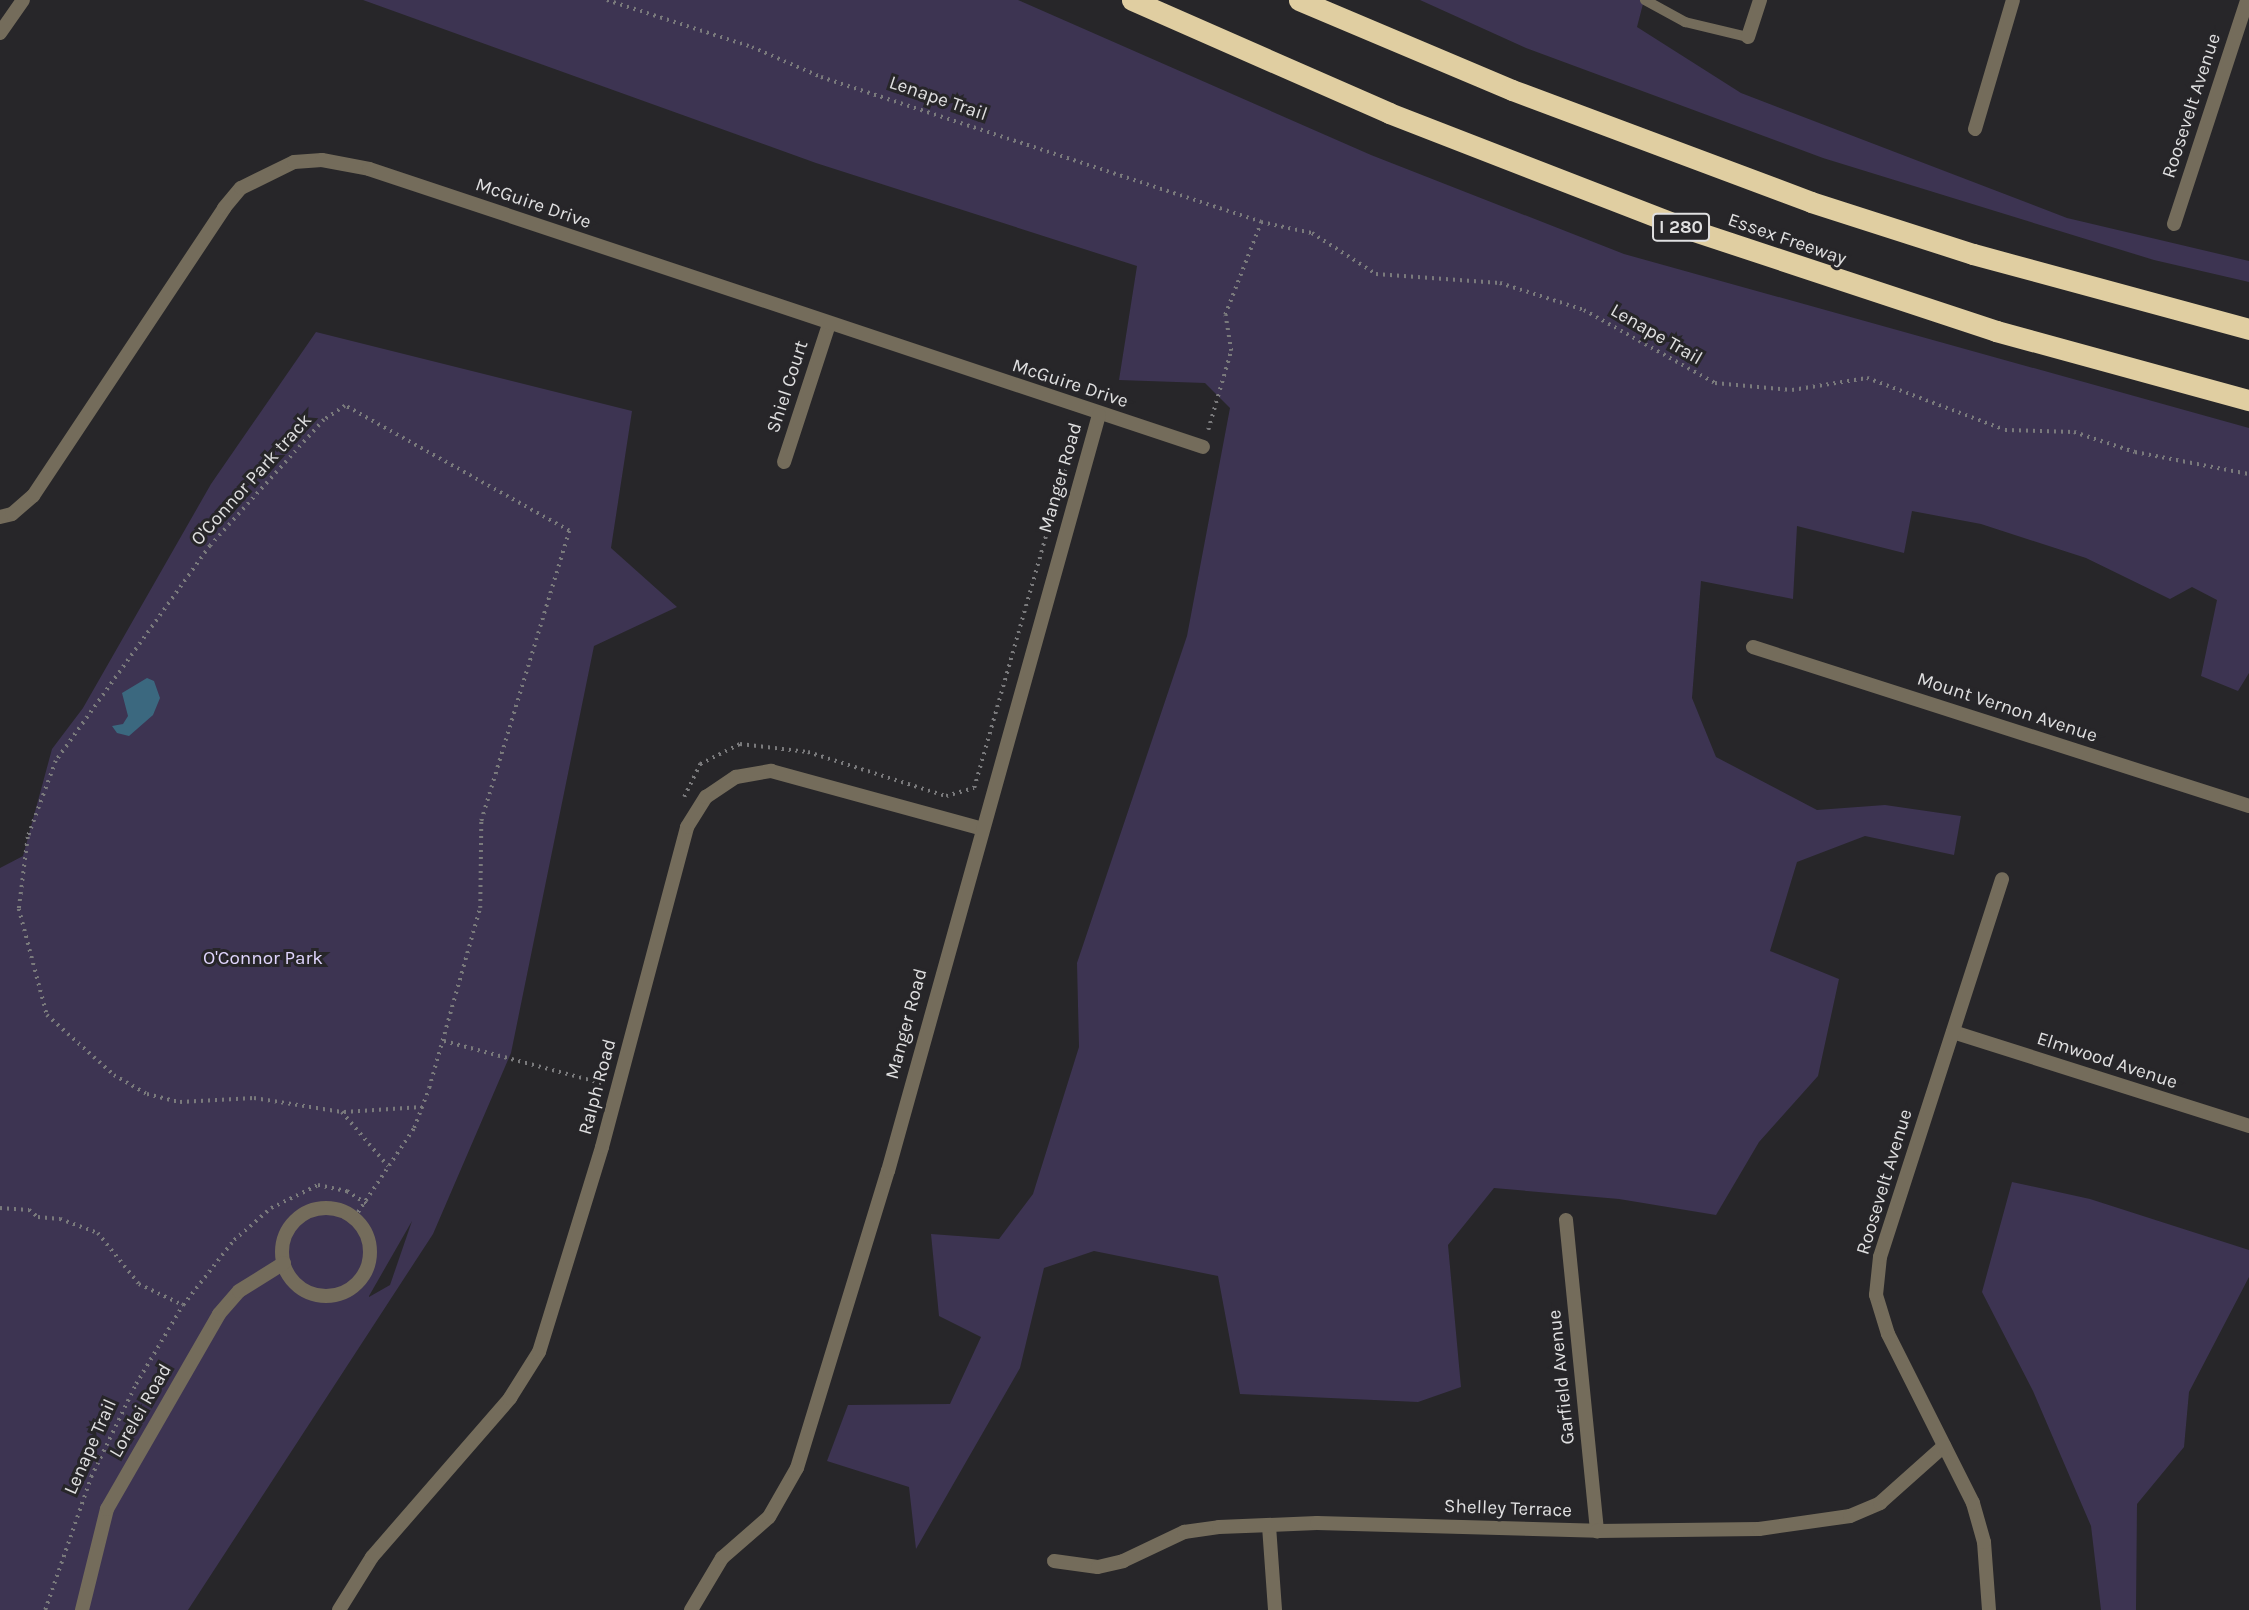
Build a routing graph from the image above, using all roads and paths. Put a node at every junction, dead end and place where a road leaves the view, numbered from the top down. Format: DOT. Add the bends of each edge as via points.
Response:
graph roads {
  1 [pos="23,0"];
  2 [pos="607,0"];
  3 [pos="1132,0"];
  4 [pos="1298,0"];
  5 [pos="1645,0"];
  6 [pos="1760,0"];
  7 [pos="2013,0"];
  8 [pos="2247,0"];
  9 [pos="0,33"];
  10 [pos="1748,37"];
  11 [pos="1975,128"];
  12 [pos="1261,222"];
  13 [pos="2174,224"];
  14 [pos="829,324"];
  15 [pos="2249,329"];
  16 [pos="2249,400"];
  17 [pos="1099,415"];
  18 [pos="1203,447"];
  19 [pos="783,461"];
  20 [pos="2249,474"];
  21 [pos="0,517"];
  22 [pos="1753,648"];
  23 [pos="2249,806"];
  24 [pos="980,828"];
  25 [pos="2002,878"];
  26 [pos="1953,1032"];
  27 [pos="422,1107"];
  28 [pos="342,1112"];
  29 [pos="2249,1126"];
  30 [pos="388,1166"];
  31 [pos="368,1204"];
  32 [pos="0,1208"];
  33 [pos="354,1218"];
  34 [pos="1566,1220"];
  35 [pos="284,1263"];
  36 [pos="183,1305"];
  37 [pos="1944,1446"];
  38 [pos="1269,1526"];
  39 [pos="1597,1531"];
  40 [pos="1054,1561"];
  41 [pos="45,1610"];
  42 [pos="82,1610"];
  43 [pos="339,1610"];
  44 [pos="691,1610"];
  45 [pos="1275,1610"];
  46 [pos="1989,1610"];
  1 -- 9 [label="street"];
  2 -- 12 [label="path, Lenape Trail" via="752,47 821,77"];
  3 -- 16 [label="highway, Essex Freeway / I 280" via="1389,113 1685,228 1983,327"];
  4 -- 15 [label="highway" via="1512,90 1811,202 1973,254"];
  5 -- 10 [label="lane" via="1685,22"];
  6 -- 10 [label="street"];
  7 -- 11 [label="street"];
  8 -- 13 [label="street, Roosevelt Avenue"];
  12 -- 18 [label="path" via="1226,315 1231,351"];
  12 -- 20 [label="path, Lenape Trail" via="1312,233 1376,274 1500,283 1584,310 1715,383 1792,390 1867,378 2005,430 2074,432 2135,452"];
  14 -- 17 [label="street, McGuire Drive"];
  14 -- 19 [label="street, Shiel Court"];
  14 -- 21 [label="street, McGuire Drive" via="369,169 322,160 294,162 241,188 223,208 33,496 12,514"];
  17 -- 18 [label="street, McGuire Drive"];
  17 -- 24 [label="street, Manger Road"];
  22 -- 23 [label="street, Mount Vernon Avenue"];
  24 -- 43 [label="street, Ralph Road" via="771,771 736,777 706,797 687,827 602,1147 540,1352 510,1398 372,1557"];
  24 -- 44 [label="street, Manger Road" via="888,1171 797,1468 784,1497 769,1517 722,1558"];
  25 -- 26 [label="street, Roosevelt Avenue"];
  26 -- 29 [label="street, Elmwood Avenue"];
  26 -- 37 [label="street, Roosevelt Avenue" via="1880,1257 1877,1286 1888,1334"];
  27 -- 28 [label="path, O'Connor Park track"];
  27 -- 28 [label="path, O'Connor Park track" via="480,908 481,821 569,531 345,406 324,420 210,546 56,761 27,837 19,909 47,1015 114,1075 147,1094 180,1102 254,1098"];
  27 -- 30 [label="path, O'Connor Park track"];
  28 -- 30 [label="path"];
  30 -- 31 [label="path, O'Connor Park track"];
  31 -- 33 [label="path, O'Connor Park track"];
  31 -- 36 [label="path, Lenape Trail" via="347,1191 318,1185 271,1208 234,1240"];
  32 -- 36 [label="path" via="29,1209 38,1217 61,1219 98,1233 139,1284"];
  33 -- 35 [label="street" via="329,1208 303,1215 285,1236"];
  33 -- 35 [label="street" via="369,1239 370,1251 364,1275 344,1292 307,1292 288,1275"];
  34 -- 39 [label="street, Garfield Avenue"];
  35 -- 42 [label="street, Lorelei Road" via="239,1291 213,1326 107,1508"];
  36 -- 41 [label="path, Lenape Trail" via="136,1384 91,1477"];
  37 -- 39 [label="street, Shelley Terrace" via="1880,1503 1850,1516 1759,1529"];
  37 -- 46 [label="street, Roosevelt Avenue" via="1973,1503 1984,1542"];
  38 -- 39 [label="street, Shelley Terrace"];
  38 -- 40 [label="street, Shelley Terrace" via="1184,1532 1124,1561 1098,1567"];
  38 -- 45 [label="street"];
}
